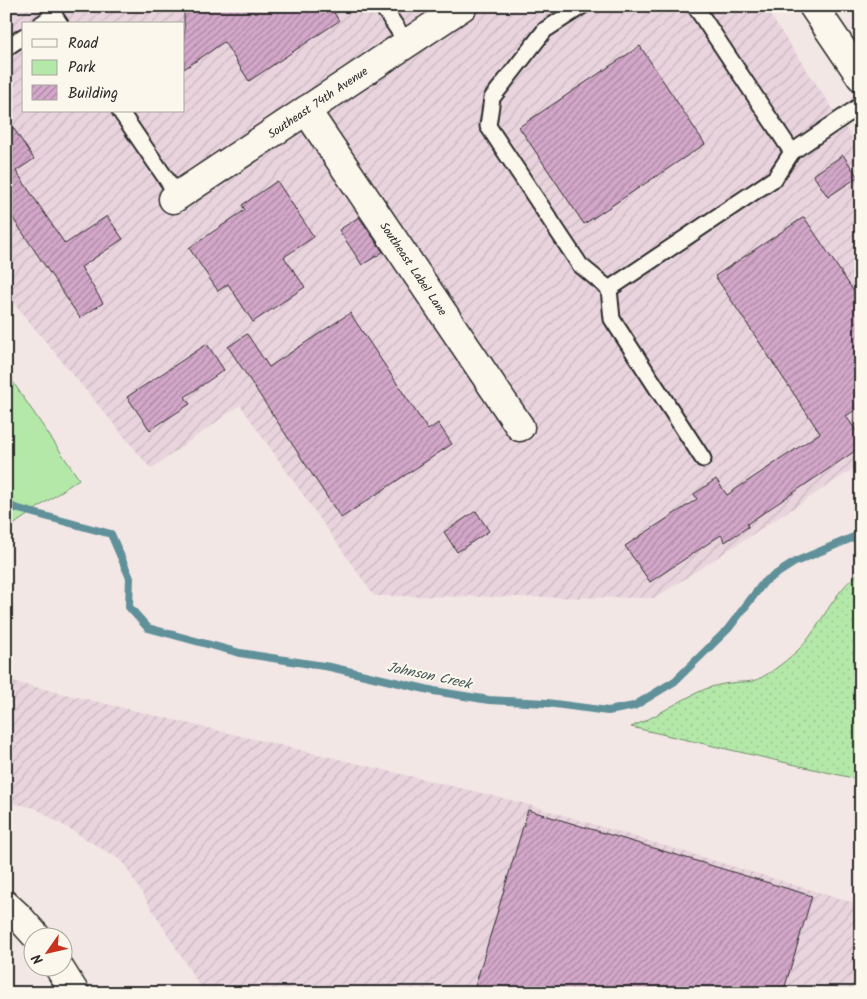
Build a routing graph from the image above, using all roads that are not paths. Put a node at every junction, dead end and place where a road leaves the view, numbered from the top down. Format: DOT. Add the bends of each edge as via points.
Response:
graph roads {
  1 [pos="382,6"];
  2 [pos="463,6"];
  3 [pos="582,6"];
  4 [pos="695,6"];
  5 [pos="813,6"];
  6 [pos="22,37"];
  7 [pos="407,43"];
  8 [pos="6,48"];
  9 [pos="861,77"];
  10 [pos="861,105"];
  11 [pos="306,110"];
  12 [pos="121,112"];
  13 [pos="792,152"];
  14 [pos="175,197"];
  15 [pos="609,289"];
  16 [pos="520,427"];
  17 [pos="703,459"];
  18 [pos="6,905"];
  19 [pos="27,926"];
  20 [pos="64,976"];
  21 [pos="75,993"];
  1 -- 7 [label="lane"];
  2 -- 7 [label="street, Southeast 74th Avenue"];
  3 -- 15 [label="lane" via="545,30 492,98 488,126 580,265"];
  4 -- 13 [label="lane"];
  5 -- 9 [label="street"];
  6 -- 8 [label="lane"];
  7 -- 11 [label="street, Southeast 74th Avenue"];
  10 -- 13 [label="lane"];
  11 -- 14 [label="street, Southeast 74th Avenue"];
  11 -- 16 [label="street, Southeast Label Lane"];
  12 -- 14 [label="lane"];
  13 -- 15 [label="lane" via="775,178"];
  15 -- 17 [label="lane" via="612,319"];
  18 -- 19 [label="street"];
  20 -- 21 [label="street"];
}
